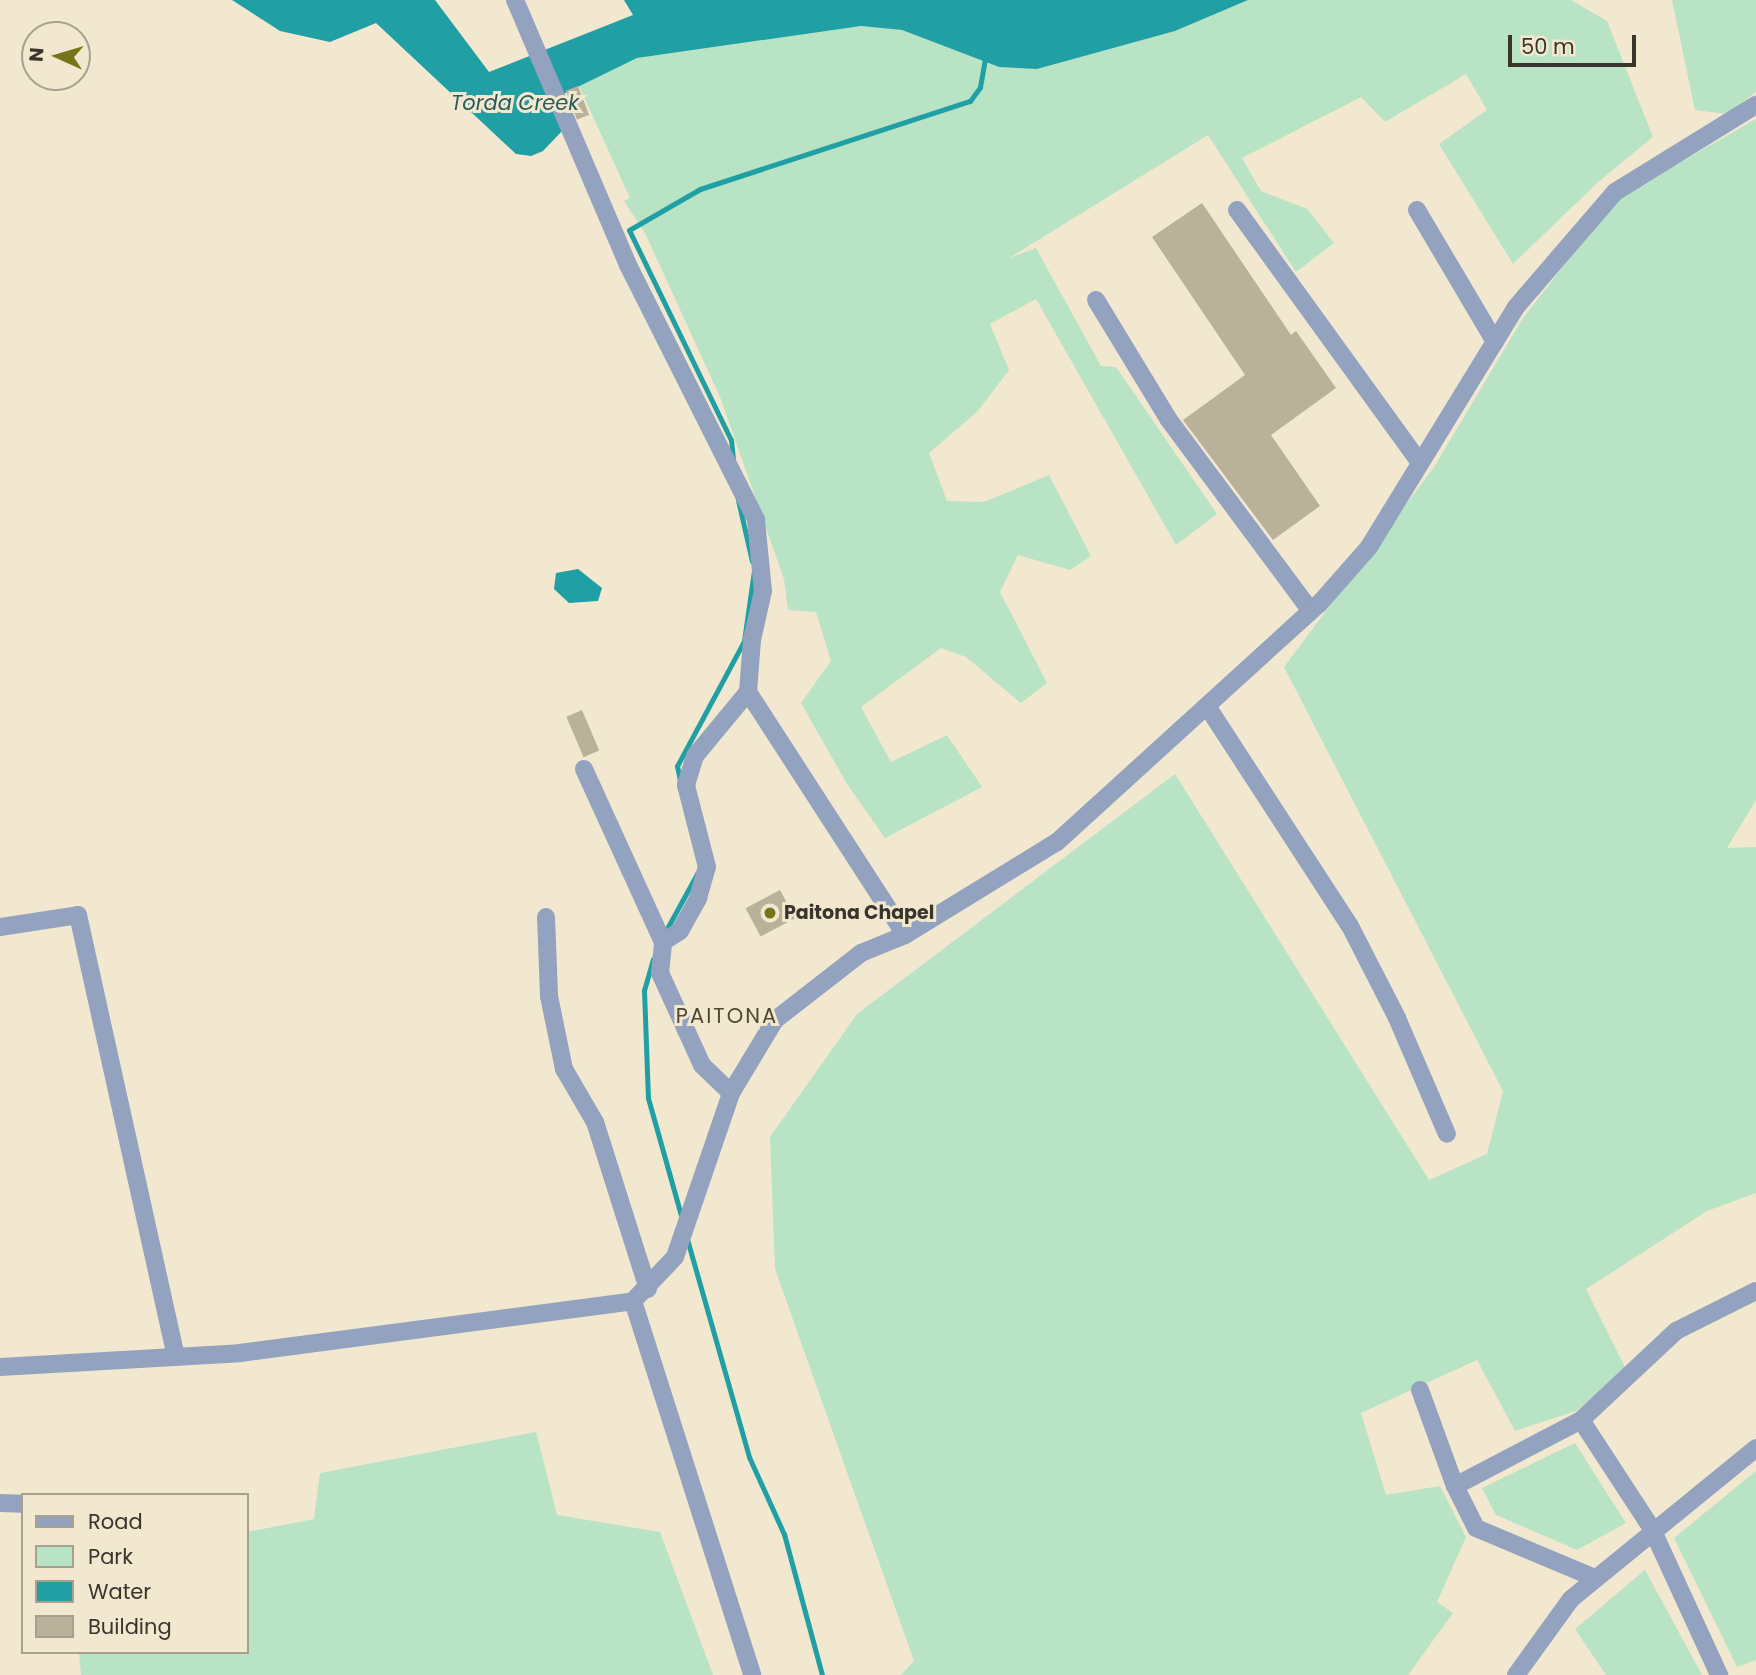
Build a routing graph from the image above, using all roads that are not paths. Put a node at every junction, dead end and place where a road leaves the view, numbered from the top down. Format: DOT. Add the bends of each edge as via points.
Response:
graph roads {
  1 [pos="515,0"];
  2 [pos="1756,105"];
  3 [pos="1237,210"];
  4 [pos="1417,210"];
  5 [pos="1096,299"];
  6 [pos="1495,342"];
  7 [pos="1420,463"];
  8 [pos="1311,611"];
  9 [pos="748,692"];
  10 [pos="1207,706"];
  11 [pos="584,769"];
  12 [pos="546,917"];
  13 [pos="0,928"];
  14 [pos="905,935"];
  15 [pos="663,942"];
  16 [pos="731,1093"];
  17 [pos="1447,1134"];
  18 [pos="648,1289"];
  19 [pos="1756,1291"];
  20 [pos="633,1301"];
  21 [pos="176,1356"];
  22 [pos="0,1367"];
  23 [pos="1420,1390"];
  24 [pos="1581,1420"];
  25 [pos="1756,1448"];
  26 [pos="1455,1486"];
  27 [pos="0,1503"];
  28 [pos="21,1504"];
  29 [pos="1652,1529"];
  30 [pos="1595,1578"];
  31 [pos="752,1675"];
  32 [pos="1516,1675"];
  33 [pos="1719,1675"];
  1 -- 9 [label="street" via="628,265 756,520 764,591 752,640"];
  2 -- 6 [label="street" via="1615,192 1516,307"];
  3 -- 7 [label="street"];
  4 -- 6 [label="street"];
  5 -- 8 [label="street" via="1169,420"];
  6 -- 7 [label="street"];
  7 -- 8 [label="street" via="1369,547"];
  8 -- 10 [label="street"];
  9 -- 14 [label="street"];
  9 -- 15 [label="street" via="695,756 686,785 707,867 698,898 680,931"];
  10 -- 14 [label="street" via="1057,842"];
  10 -- 17 [label="street" via="1350,926 1397,1018"];
  11 -- 15 [label="street"];
  12 -- 18 [label="street" via="549,996 564,1069 595,1122"];
  13 -- 21 [label="street" via="78,915"];
  14 -- 16 [label="street" via="860,953 775,1020"];
  15 -- 16 [label="street" via="660,974 702,1065"];
  16 -- 18 [label="street" via="675,1257"];
  18 -- 20 [label="street"];
  19 -- 24 [label="street" via="1676,1331"];
  20 -- 21 [label="street" via="240,1353"];
  20 -- 31 [label="street"];
  21 -- 22 [label="street"];
  23 -- 26 [label="street"];
  24 -- 26 [label="street"];
  24 -- 29 [label="street"];
  25 -- 29 [label="street"];
  26 -- 30 [label="street" via="1476,1528"];
  27 -- 28 [label="street"];
  29 -- 30 [label="street"];
  29 -- 33 [label="street"];
  30 -- 32 [label="street" via="1570,1599"];
}
